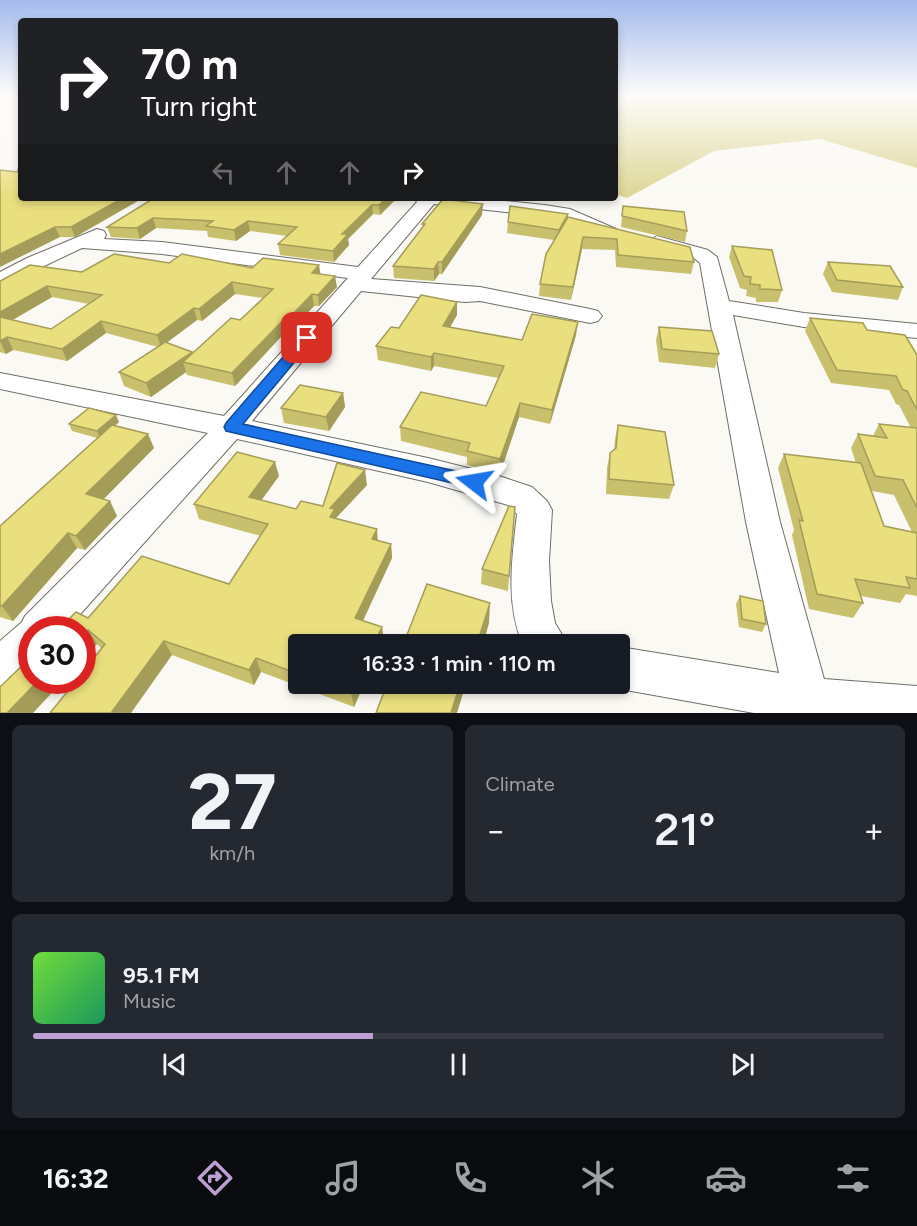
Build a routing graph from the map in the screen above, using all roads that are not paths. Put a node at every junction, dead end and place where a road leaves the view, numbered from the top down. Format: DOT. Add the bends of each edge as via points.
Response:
graph roads {
  1 [pos="423,201"];
  2 [pos="445,201"];
  3 [pos="112,226"];
  4 [pos="83,243"];
  5 [pos="0,258"];
  6 [pos="42,259"];
  7 [pos="358,279"];
  8 [pos="0,281"];
  9 [pos="721,306"];
  10 [pos="590,316"];
  11 [pos="917,331"];
  12 [pos="0,381"];
  13 [pos="231,427"];
  14 [pos="52,616"];
  15 [pos="542,634"];
  16 [pos="18,652"];
  17 [pos="630,670"];
  18 [pos="0,671"];
  19 [pos="807,700"];
  20 [pos="917,710"];
  1 -- 7 [label="street"];
  2 -- 9 [label="street" via="564,213 598,229 701,254 710,261"];
  3 -- 4 [label="street"];
  4 -- 6 [label="street"];
  4 -- 7 [label="street" via="152,247"];
  5 -- 6 [label="street" via="25,263"];
  6 -- 8 [label="street"];
  7 -- 10 [label="street" via="480,294"];
  7 -- 13 [label="street"];
  9 -- 11 [label="street" via="804,320"];
  9 -- 19 [label="street" via="763,522"];
  12 -- 13 [label="street"];
  13 -- 14 [label="street"];
  13 -- 15 [label="street" via="428,470 520,496 535,510 530,583 532,614"];
  16 -- 18 [label="street"];
  17 -- 19 [label="street"];
  19 -- 20 [label="street"];
}
